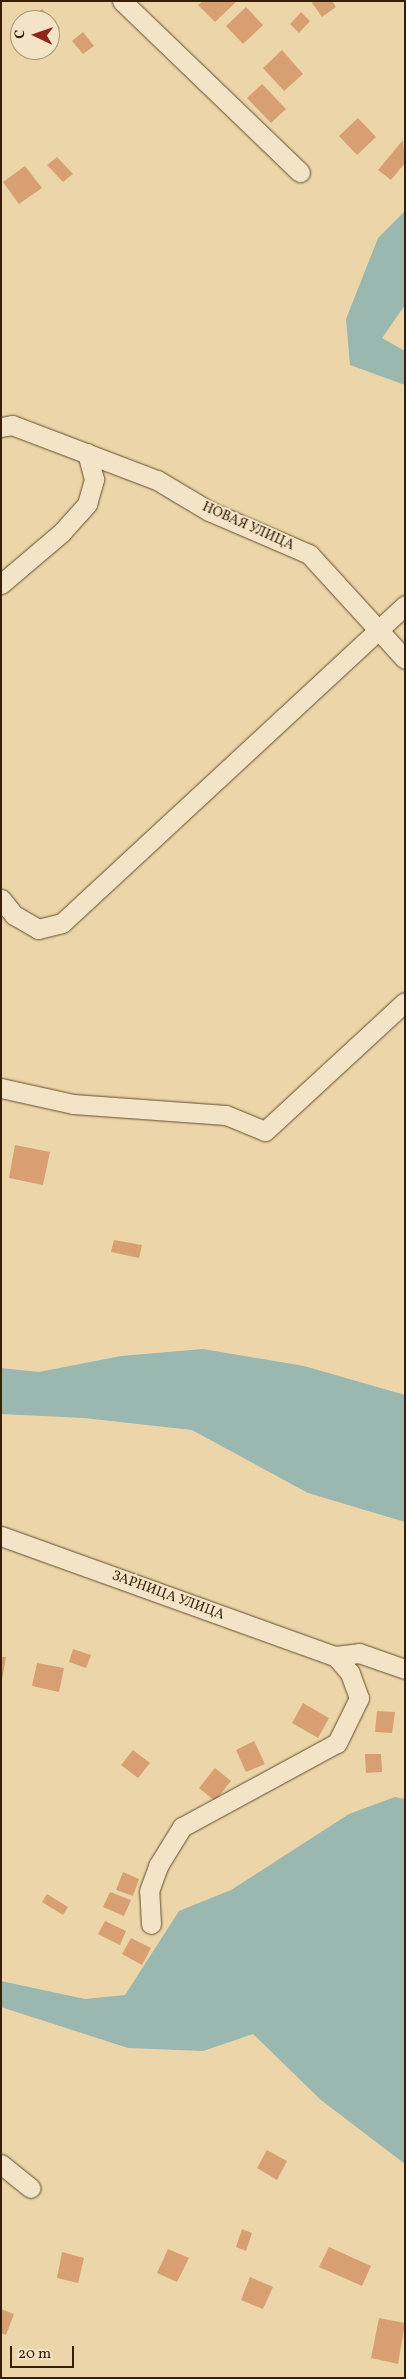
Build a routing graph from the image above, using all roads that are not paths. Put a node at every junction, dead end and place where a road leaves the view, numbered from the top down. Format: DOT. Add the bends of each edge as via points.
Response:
graph roads {
  1 [pos="122,1"];
  2 [pos="300,172"];
  3 [pos="1,427"];
  4 [pos="87,452"];
  5 [pos="1,584"];
  6 [pos="405,605"];
  7 [pos="378,630"];
  8 [pos="405,658"];
  9 [pos="1,899"];
  10 [pos="405,1002"];
  11 [pos="1,1088"];
  12 [pos="2,1540"];
  13 [pos="336,1656"];
  14 [pos="405,1669"];
  15 [pos="151,1924"];
  16 [pos="1,2164"];
  17 [pos="31,2188"];
  1 -- 2 [label="street"];
  3 -- 4 [label="street, НОВАЯ УЛИЦА" via="12,425"];
  4 -- 5 [label="street" via="94,479 87,504 62,532"];
  4 -- 7 [label="street, НОВАЯ УЛИЦА" via="157,480 209,511 309,554"];
  6 -- 7 [label="street"];
  7 -- 8 [label="street, НОВАЯ УЛИЦА"];
  7 -- 9 [label="street" via="62,923 38,929 14,915"];
  10 -- 11 [label="street" via="265,1132 226,1115 73,1104"];
  12 -- 13 [label="street, ЗАРНИЦА УЛИЦА"];
  13 -- 14 [label="street" via="359,1653"];
  13 -- 15 [label="street" via="350,1673 359,1698 337,1743 182,1827 158,1866 149,1891"];
  16 -- 17 [label="street"];
}
